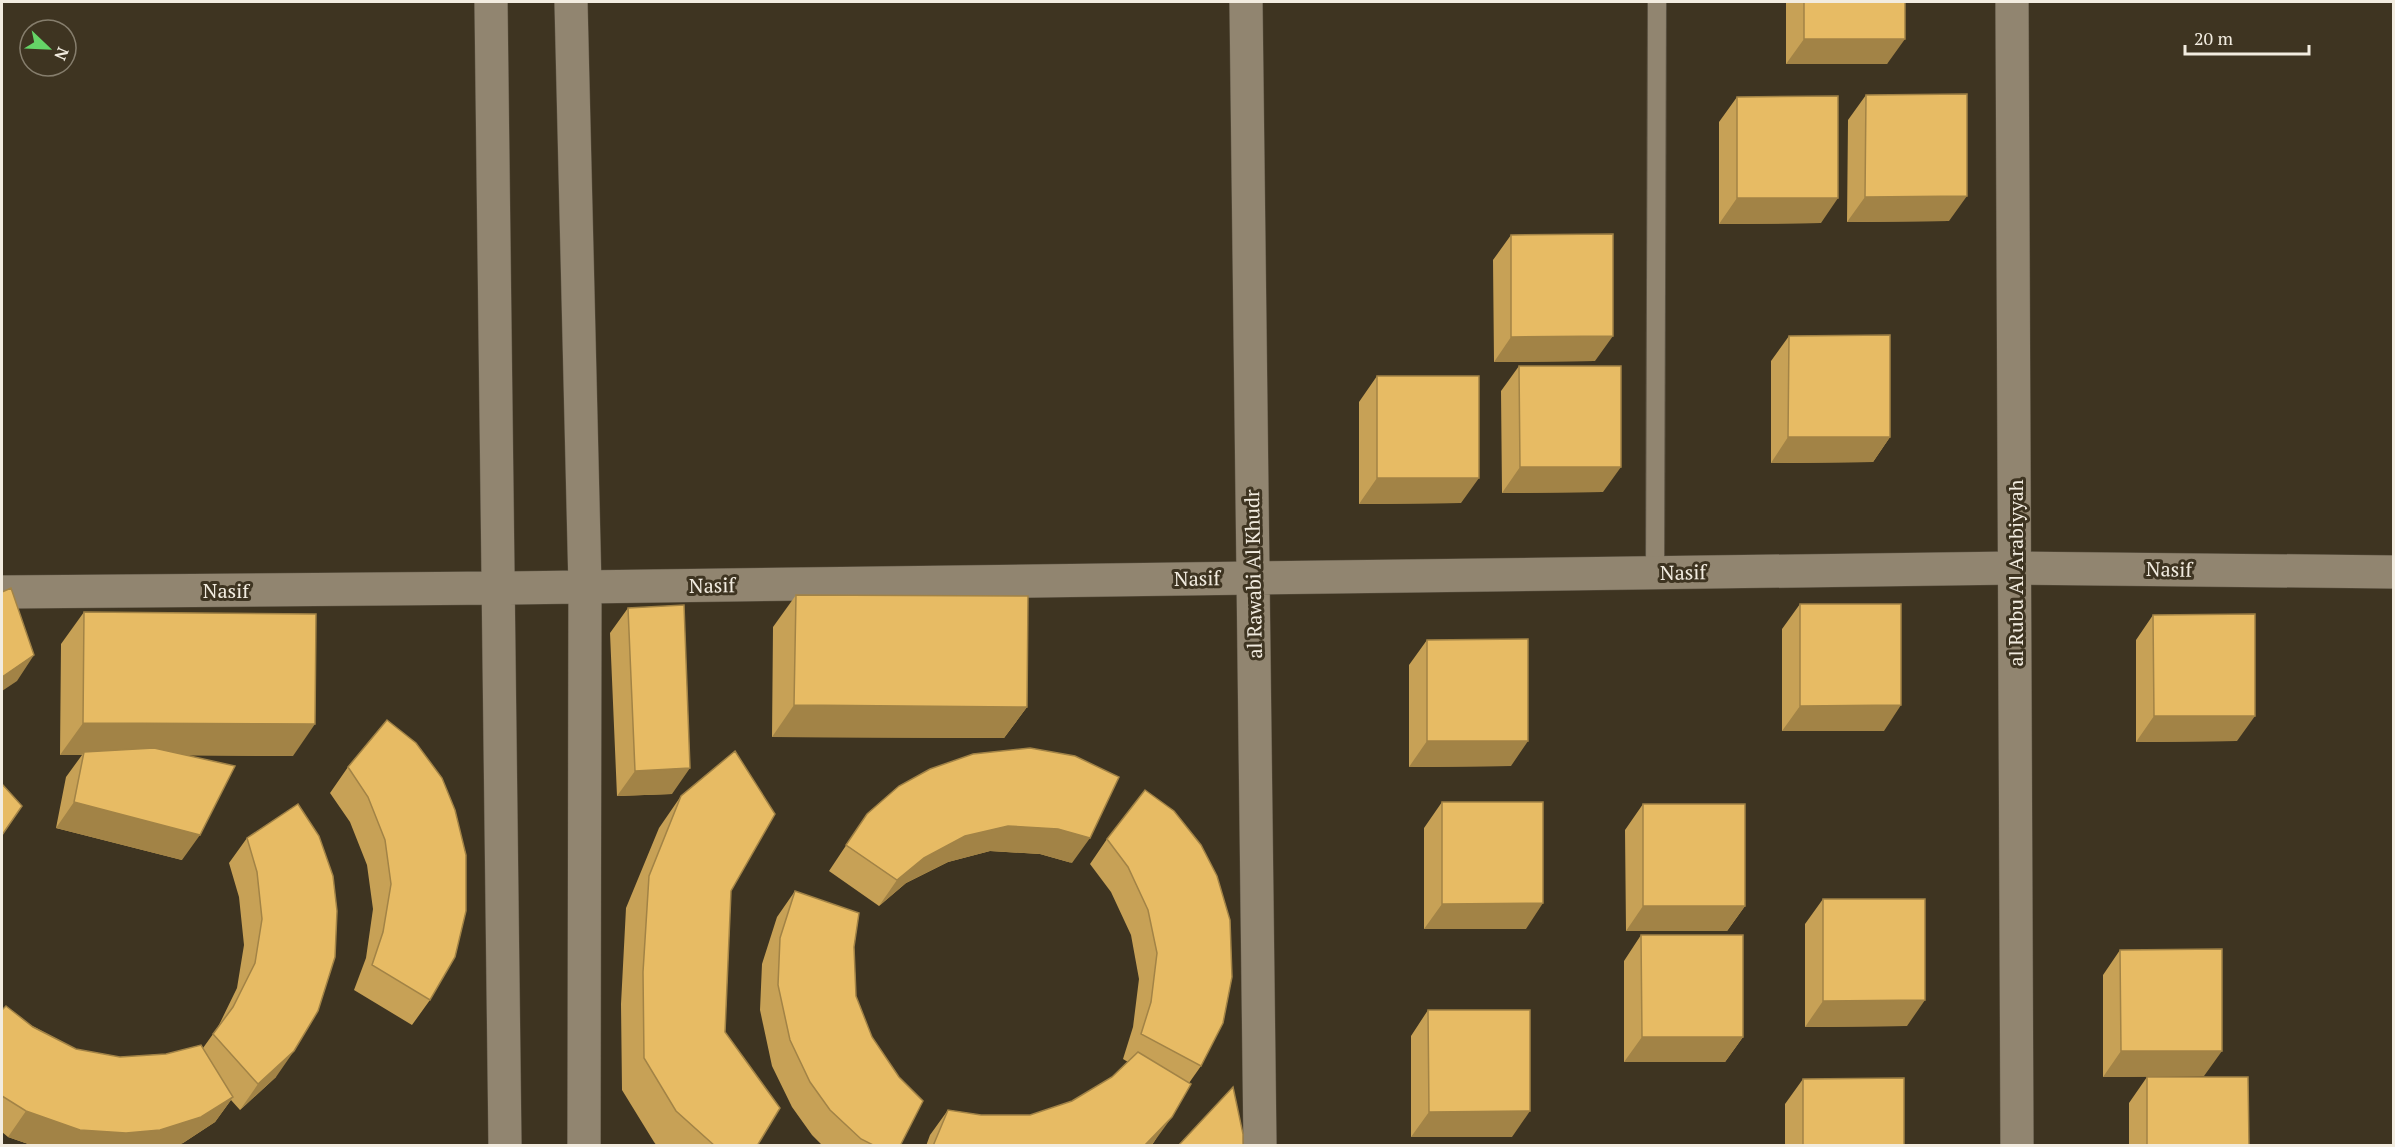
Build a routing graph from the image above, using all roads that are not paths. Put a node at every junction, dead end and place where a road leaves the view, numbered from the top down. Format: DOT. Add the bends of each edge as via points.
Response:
graph roads {
  1 [pos="491,2"];
  2 [pos="572,2"];
  3 [pos="1246,2"];
  4 [pos="1657,2"];
  5 [pos="2012,2"];
  6 [pos="2015,568"];
  7 [pos="2394,572"];
  8 [pos="1655,573"];
  9 [pos="1253,577"];
  10 [pos="585,586"];
  11 [pos="499,588"];
  12 [pos="2,592"];
  13 [pos="505,1146"];
  14 [pos="584,1146"];
  15 [pos="1260,1146"];
  16 [pos="2017,1146"];
  1 -- 11 [label="street"];
  2 -- 10 [label="street"];
  3 -- 9 [label="street, al Rawabi Al Khudr"];
  4 -- 8 [label="lane"];
  5 -- 6 [label="street, al Rubu Al Arabiyyah"];
  6 -- 7 [label="street, Nasif"];
  6 -- 8 [label="street, Nasif"];
  6 -- 16 [label="street, al Rubu Al Arabiyyah"];
  8 -- 9 [label="street, Nasif"];
  9 -- 10 [label="street, Nasif"];
  9 -- 15 [label="street, al Rawabi Al Khudr"];
  10 -- 11 [label="street, Nasif"];
  10 -- 14 [label="street"];
  11 -- 12 [label="street, Nasif"];
  11 -- 13 [label="street"];
}
